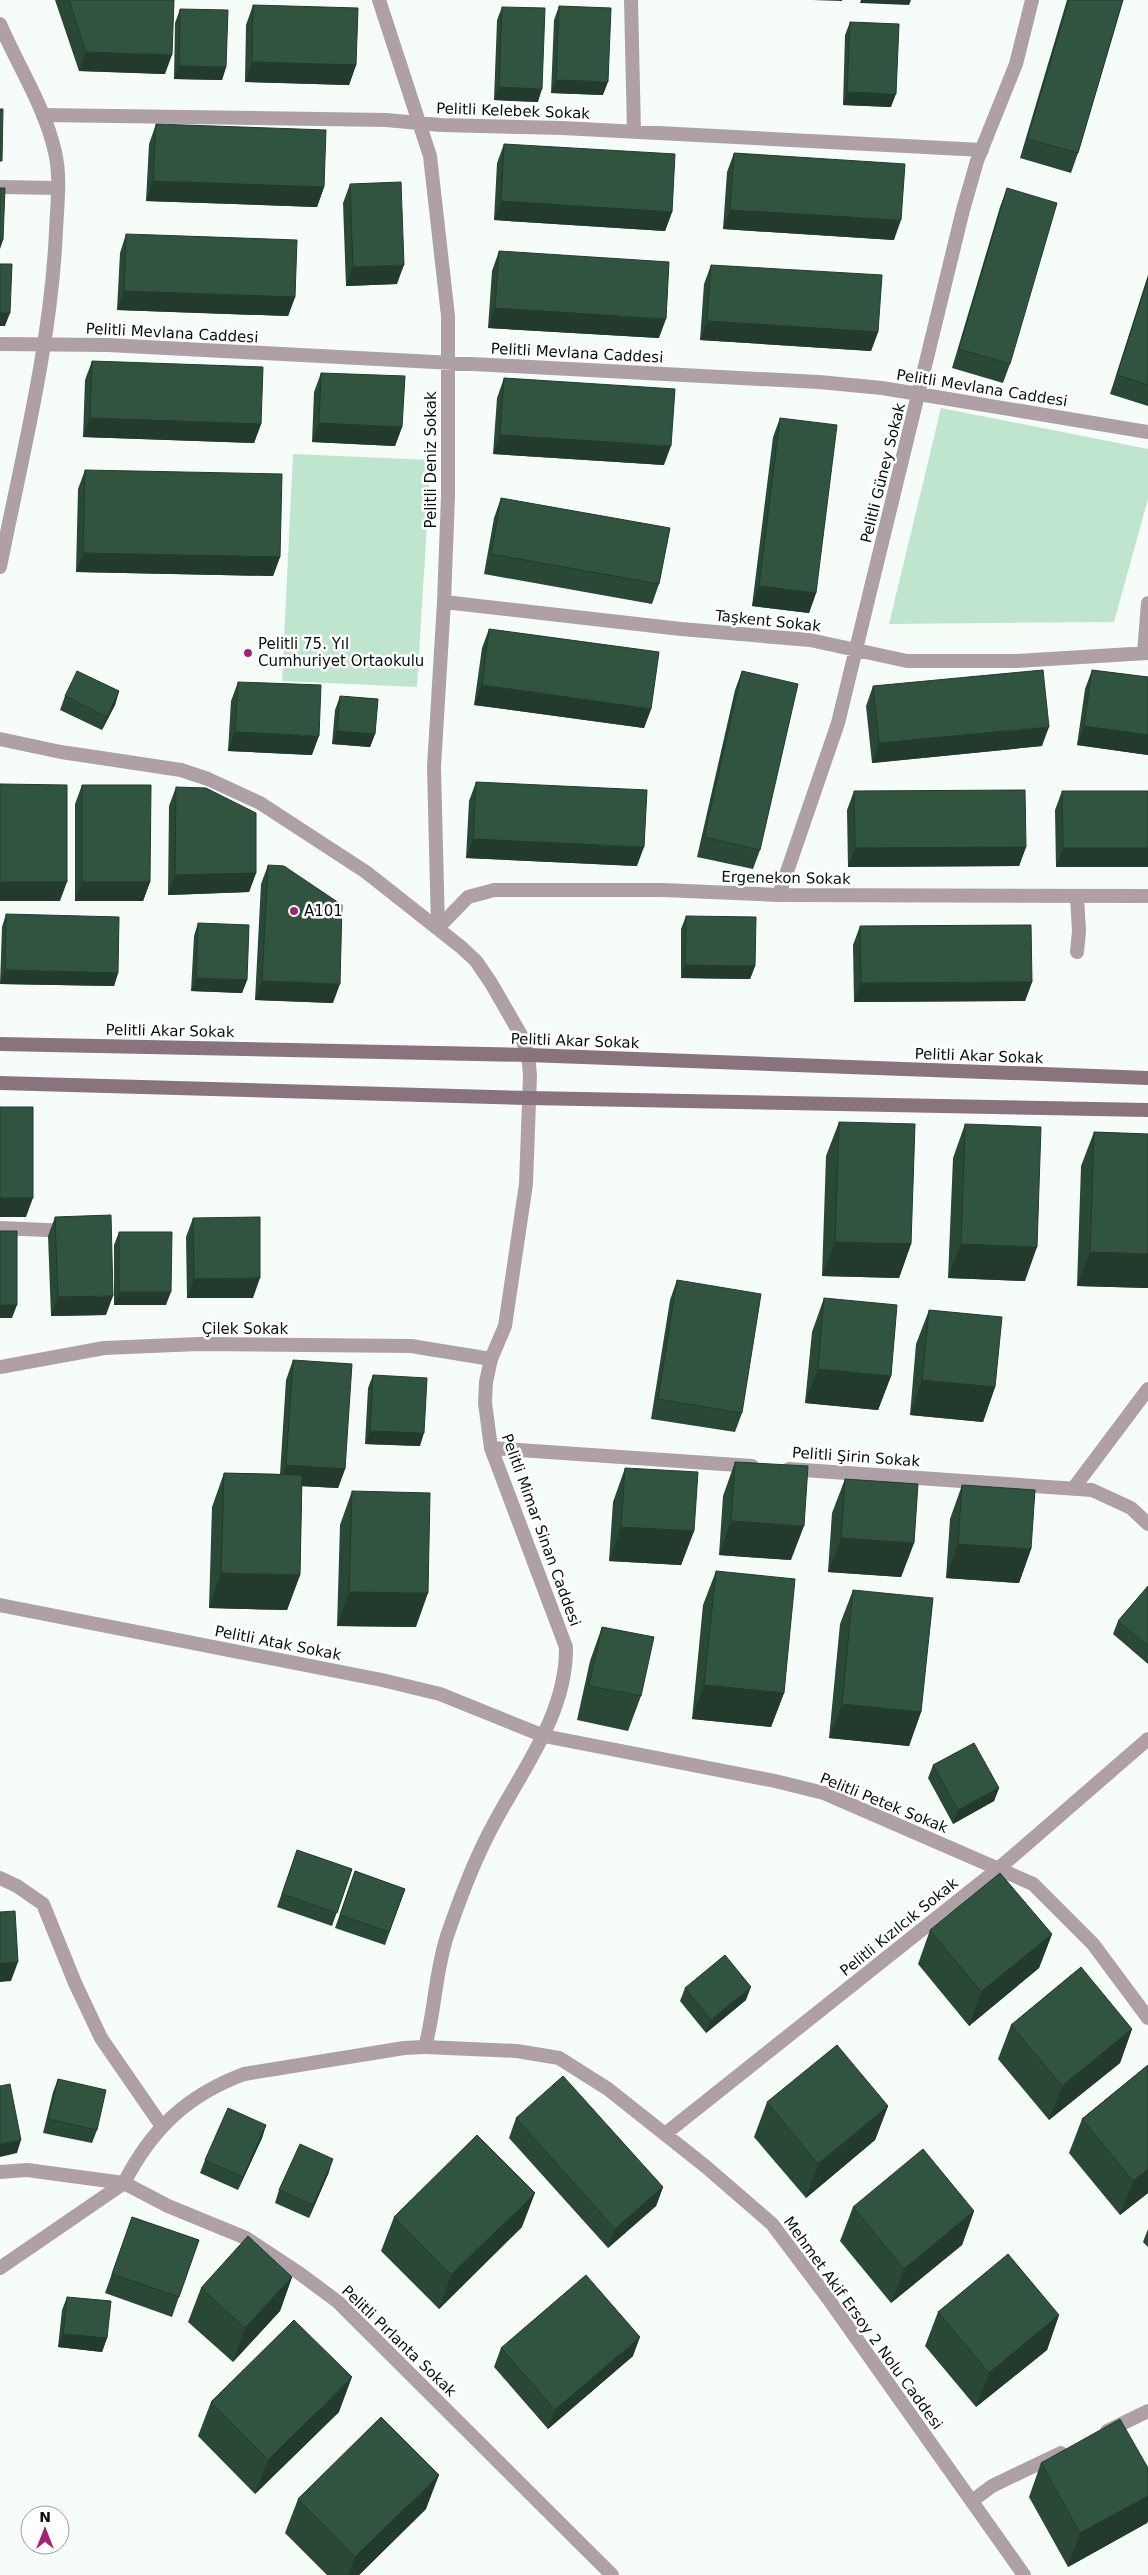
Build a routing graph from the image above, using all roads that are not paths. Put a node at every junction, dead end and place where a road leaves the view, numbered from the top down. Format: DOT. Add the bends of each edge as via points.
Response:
graph roads {
  1 [pos="379,0"];
  2 [pos="631,0"];
  3 [pos="1032,0"];
  4 [pos="1,27"];
  5 [pos="43,115"];
  6 [pos="419,123"];
  7 [pos="634,132"];
  8 [pos="982,150"];
  9 [pos="0,187"];
  10 [pos="58,188"];
  11 [pos="0,344"];
  12 [pos="44,344"];
  13 [pos="448,363"];
  14 [pos="919,394"];
  15 [pos="1148,432"];
  16 [pos="0,566"];
  17 [pos="444,602"];
  18 [pos="1148,603"];
  19 [pos="855,650"];
  20 [pos="1146,653"];
  21 [pos="0,739"];
  22 [pos="779,895"];
  23 [pos="1148,896"];
  24 [pos="1077,898"];
  25 [pos="438,928"];
  26 [pos="1077,952"];
  27 [pos="0,1044"];
  28 [pos="528,1055"];
  29 [pos="1148,1078"];
  30 [pos="0,1083"];
  31 [pos="529,1098"];
  32 [pos="1148,1110"];
  33 [pos="0,1228"];
  34 [pos="85,1231"];
  35 [pos="491,1359"];
  36 [pos="0,1367"];
  37 [pos="1148,1389"];
  38 [pos="491,1448"];
  39 [pos="1073,1489"];
  40 [pos="1148,1524"];
  41 [pos="0,1605"];
  42 [pos="544,1736"];
  43 [pos="1148,1739"];
  44 [pos="998,1869"];
  45 [pos="0,1878"];
  46 [pos="1148,2018"];
  47 [pos="424,2048"];
  48 [pos="161,2125"];
  49 [pos="665,2134"];
  50 [pos="0,2172"];
  51 [pos="124,2183"];
  52 [pos="0,2268"];
  53 [pos="1148,2411"];
  54 [pos="1096,2436"];
  55 [pos="1070,2449"];
  56 [pos="972,2501"];
  57 [pos="612,2575"];
  58 [pos="1024,2575"];
  1 -- 6 [label="street, Pelitli Deniz Sokak"];
  2 -- 7 [label="street"];
  3 -- 8 [label="street, Pelitli Güney Sokak" via="1016,64"];
  4 -- 5 [label="street"];
  5 -- 6 [label="street, Pelitli Kelebek Sokak"];
  5 -- 10 [label="street" via="55,151"];
  6 -- 7 [label="street, Pelitli Kelebek Sokak"];
  6 -- 13 [label="street, Pelitli Deniz Sokak" via="430,156 437,205 448,316"];
  7 -- 8 [label="street, Pelitli Kelebek Sokak"];
  8 -- 14 [label="street, Pelitli Güney Sokak" via="963,210"];
  9 -- 10 [label="street"];
  10 -- 12 [label="street" via="55,259"];
  11 -- 12 [label="street, Pelitli Mevlana Caddesi"];
  12 -- 13 [label="street, Pelitli Mevlana Caddesi"];
  12 -- 16 [label="street"];
  13 -- 14 [label="street, Pelitli Mevlana Caddesi" via="819,382"];
  13 -- 17 [label="street, Pelitli Deniz Sokak"];
  14 -- 15 [label="street, Pelitli Mevlana Caddesi"];
  14 -- 19 [label="street, Pelitli Güney Sokak"];
  17 -- 19 [label="street, Taşkent Sokak" via="810,640"];
  17 -- 25 [label="street, Pelitli Deniz Sokak" via="434,767"];
  18 -- 20 [label="street"];
  19 -- 20 [label="street, Taşkent Sokak" via="907,661 1016,661"];
  19 -- 22 [label="street, Pelitli Güney Sokak" via="838,723"];
  21 -- 25 [label="street, Pelitli Mimar Sinan Caddesi" via="61,752 181,770 208,779 260,804 349,862"];
  22 -- 24 [label="street, Ergenekon Sokak"];
  22 -- 25 [label="street, Ergenekon Sokak" via="663,890 494,890 468,898"];
  23 -- 24 [label="street, Ergenekon Sokak"];
  24 -- 26 [label="street"];
  25 -- 28 [label="street, Pelitli Mimar Sinan Caddesi" via="481,968 522,1035"];
  27 -- 28 [label="main road, Pelitli Akar Sokak"];
  28 -- 29 [label="main road, Pelitli Akar Sokak"];
  28 -- 31 [label="street, Pelitli Mimar Sinan Caddesi"];
  30 -- 31 [label="main road"];
  31 -- 32 [label="main road"];
  31 -- 35 [label="street, Pelitli Mimar Sinan Caddesi" via="526,1184 505,1326"];
  33 -- 34 [label="street"];
  35 -- 36 [label="street, Çilek Sokak" via="412,1346 199,1344 104,1348"];
  35 -- 38 [label="street, Pelitli Mimar Sinan Caddesi" via="485,1403"];
  37 -- 39 [label="street"];
  38 -- 39 [label="street, Pelitli Şirin Sokak"];
  38 -- 42 [label="street, Pelitli Mimar Sinan Caddesi" via="566,1647 564,1677"];
  39 -- 40 [label="street, Pelitli Şirin Sokak" via="1092,1490 1131,1508"];
  41 -- 42 [label="street, Pelitli Atak Sokak" via="440,1694"];
  42 -- 44 [label="street, Pelitli Petek Sokak" via="824,1793"];
  42 -- 47 [label="street, Pelitli Mimar Sinan Caddesi" via="484,1842 447,1936"];
  43 -- 44 [label="street, Pelitli Kızılcık Sokak"];
  44 -- 46 [label="street, Pelitli Petek Sokak" via="1033,1884 1094,1944"];
  44 -- 49 [label="street, Pelitli Kızılcık Sokak"];
  45 -- 48 [label="street" via="43,1904 101,2038"];
  47 -- 48 [label="street" via="404,2048 244,2074 200,2094"];
  47 -- 49 [label="street, Mehmet Akif Ersoy 2 Nolu Caddesi" via="517,2051 559,2058 608,2089"];
  48 -- 51 [label="street"];
  49 -- 56 [label="street, Mehmet Akif Ersoy 2 Nolu Caddesi" via="772,2224"];
  50 -- 51 [label="street, Pelitli Pırlanta Sokak" via="27,2170"];
  51 -- 52 [label="street"];
  51 -- 57 [label="street, Pelitli Pırlanta Sokak" via="168,2206 246,2238 338,2302"];
  53 -- 54 [label="street"];
  55 -- 56 [label="street" via="992,2486"];
  56 -- 58 [label="street, Mehmet Akif Ersoy 2 Nolu Caddesi"];
}
